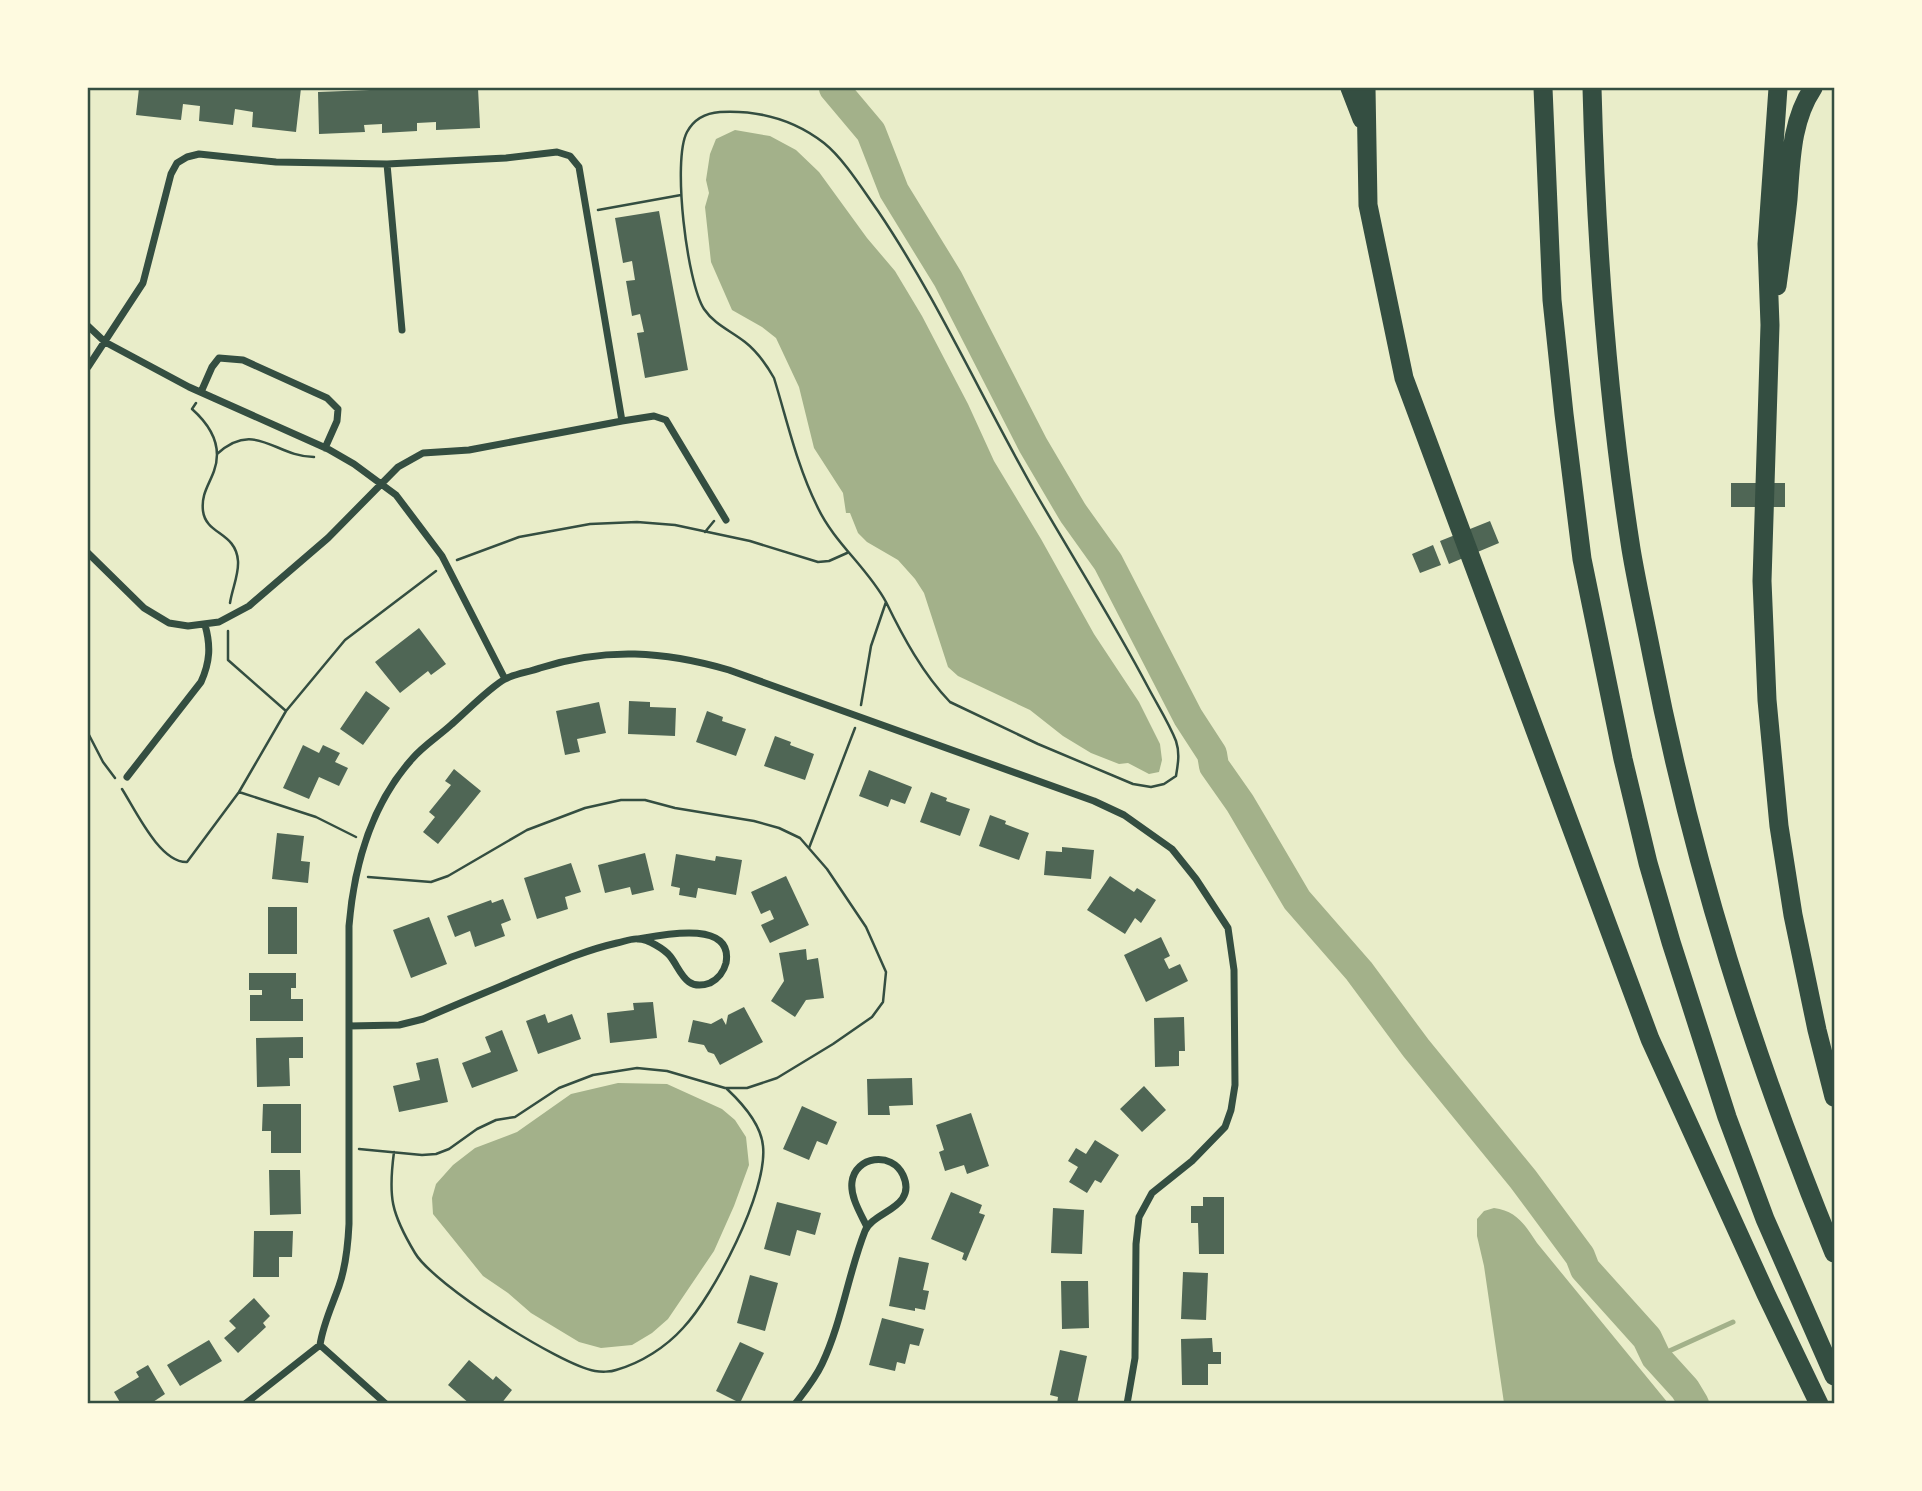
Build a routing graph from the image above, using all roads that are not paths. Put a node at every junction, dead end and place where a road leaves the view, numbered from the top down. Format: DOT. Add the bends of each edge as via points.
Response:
graph roads {
  1 [pos="1350,88"];
  2 [pos="1366,88"];
  3 [pos="1543,88"];
  4 [pos="1592,88"];
  5 [pos="1778,88"];
  6 [pos="1812,88"];
  7 [pos="1366,130"];
  8 [pos="387,164"];
  9 [pos="1770,325"];
  10 [pos="88,326"];
  11 [pos="402,330"];
  12 [pos="105,342"];
  13 [pos="88,367"];
  14 [pos="201,392"];
  15 [pos="622,421"];
  16 [pos="325,448"];
  17 [pos="382,485"];
  18 [pos="726,520"];
  19 [pos="88,553"];
  20 [pos="205,625"];
  21 [pos="505,679"];
  22 [pos="127,777"];
  23 [pos="638,939"];
  24 [pos="349,1026"];
  25 [pos="1835,1097"];
  26 [pos="867,1227"];
  27 [pos="1835,1253"];
  28 [pos="320,1345"];
  29 [pos="1835,1376"];
  30 [pos="245,1404"];
  31 [pos="386,1404"];
  32 [pos="795,1404"];
  33 [pos="1127,1404"];
  34 [pos="1819,1404"];
  1 -- 7 [label="highway"];
  2 -- 7 [label="highway"];
  3 -- 29 [label="highway" via="1551,287 1564,414 1582,559 1623,759 1671,943 1727,1117 1765,1219"];
  4 -- 27 [label="highway" via="1597,229 1612,411 1632,553 1671,749 1745,1016"];
  5 -- 9 [label="highway" via="1767,244"];
  6 -- 9 [label="highway" via="1794,136"];
  7 -- 34 [label="highway" via="1368,205 1404,378 1650,1039"];
  8 -- 11 [label="street"];
  8 -- 12 [label="street" via="275,162 199,154 177,163 143,283"];
  8 -- 15 [label="street" via="570,156 579,167"];
  9 -- 25 [label="highway" via="1762,581 1769,734 1793,915"];
  10 -- 12 [label="street"];
  12 -- 13 [label="street"];
  12 -- 14 [label="street"];
  14 -- 16 [label="street"];
  14 -- 16 [label="street" via="219,358 243,360 327,398 338,410"];
  15 -- 17 [label="street" via="504,444 423,453 398,467"];
  15 -- 18 [label="street" via="654,416 666,420"];
  16 -- 17 [label="street"];
  17 -- 20 [label="street" via="249,606"];
  17 -- 21 [label="street" via="419,523 447,565"];
  19 -- 20 [label="street" via="144,608 169,623"];
  20 -- 22 [label="street" via="210,644 201,682"];
  21 -- 24 [label="street" via="413,757 386,795 355,876 349,926"];
  21 -- 33 [label="street" via="612,653 697,661 1094,801 1172,849 1228,928 1236,996 1235,1085 1225,1127 1152,1193 1139,1217 1135,1358"];
  23 -- 23 [label="street" via="659,947 693,984 717,978 726,964 724,948 705,933"];
  23 -- 24 [label="street" via="598,947 423,1018 399,1025"];
  24 -- 28 [label="street" via="347,1248"];
  26 -- 26 [label="street" via="896,1206 905,1191 903,1174 891,1161 873,1159 853,1176 853,1194"];
  26 -- 32 [label="street" via="822,1364"];
  28 -- 30 [label="street"];
  28 -- 31 [label="street"];
}
